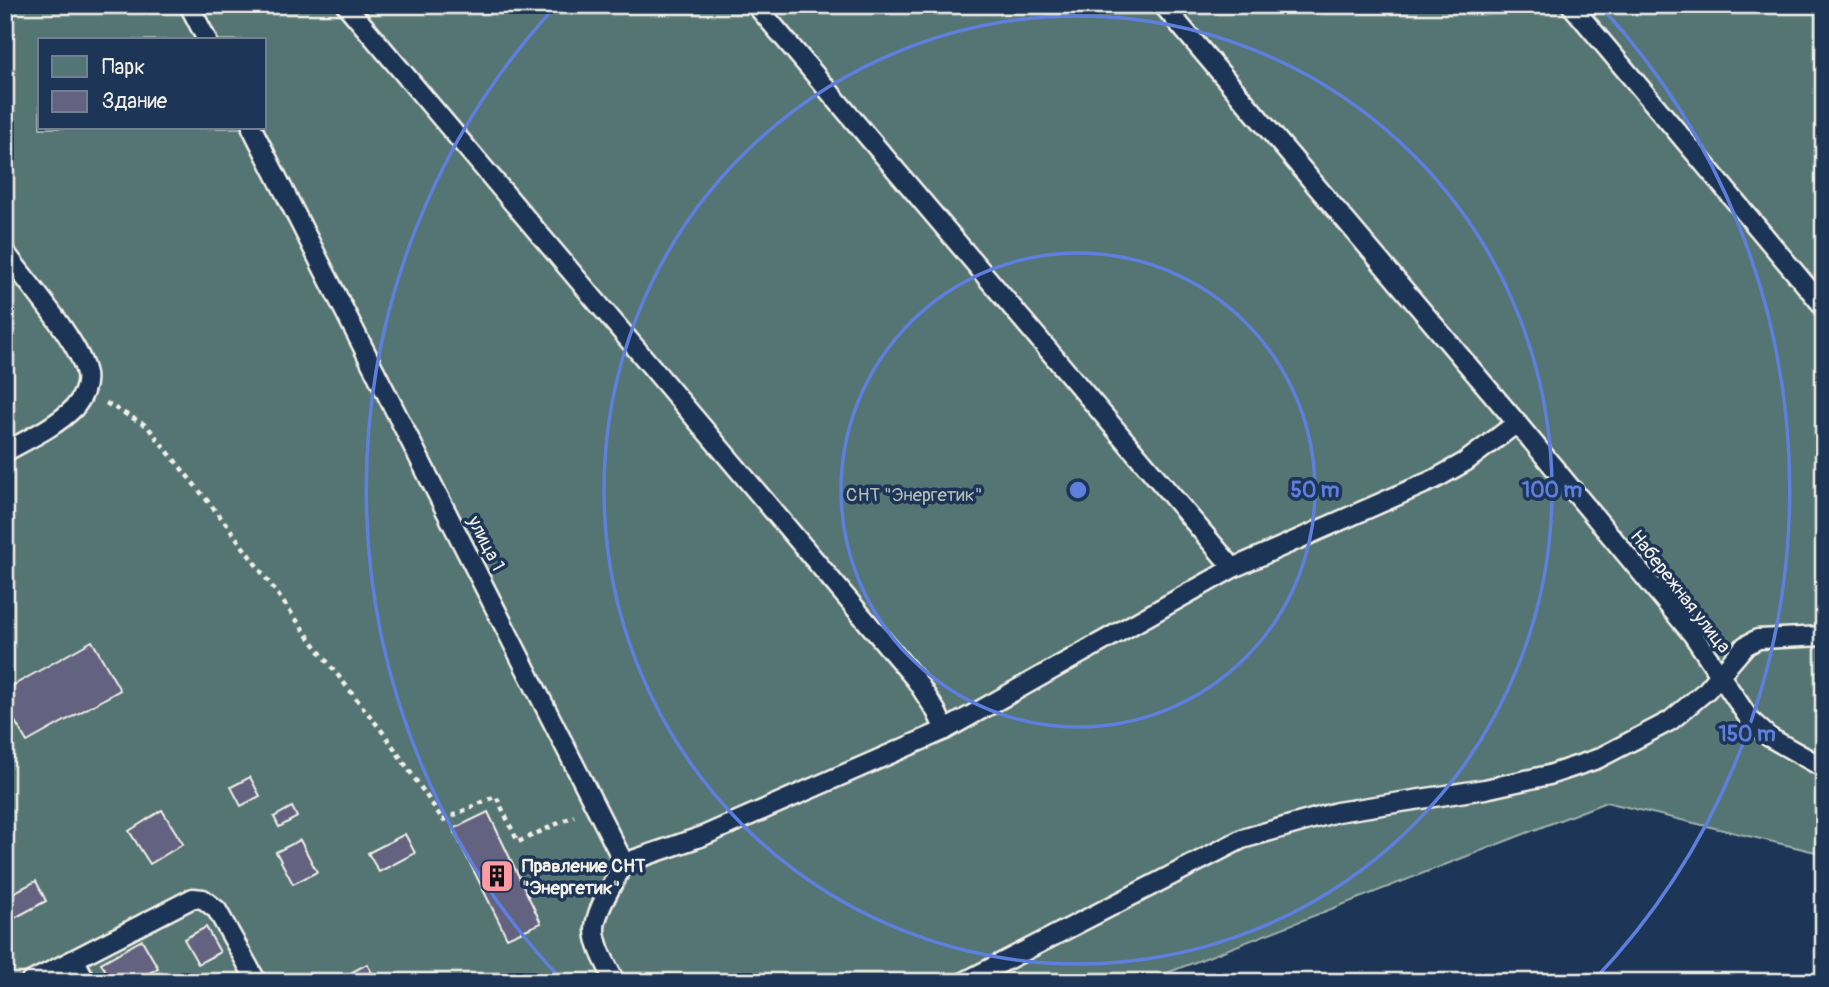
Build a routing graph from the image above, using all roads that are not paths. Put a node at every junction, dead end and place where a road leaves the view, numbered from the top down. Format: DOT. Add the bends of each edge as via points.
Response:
graph roads {
  1 [pos="189,5"];
  2 [pos="346,5"];
  3 [pos="756,5"];
  4 [pos="1163,5"];
  5 [pos="1571,5"];
  6 [pos="206,38"];
  7 [pos="253,130"];
  8 [pos="5,252"];
  9 [pos="1824,307"];
  10 [pos="1517,423"];
  11 [pos="5,452"];
  12 [pos="1233,568"];
  13 [pos="1824,636"];
  14 [pos="1719,675"];
  15 [pos="945,730"];
  16 [pos="1824,768"];
  17 [pos="624,863"];
  18 [pos="75,960"];
  19 [pos="30,982"];
  20 [pos="86,982"];
  21 [pos="257,982"];
  22 [pos="615,982"];
  23 [pos="964,982"];
  1 -- 6 [label="lane"];
  2 -- 15 [label="lane" via="916,680"];
  3 -- 12 [label="lane"];
  4 -- 10 [label="lane, Набережная улица"];
  5 -- 9 [label="lane"];
  7 -- 17 [label="lane, улица 1"];
  8 -- 11 [label="lane" via="79,351 87,376 85,391 75,407"];
  10 -- 12 [label="lane" via="1435,479"];
  10 -- 14 [label="lane, Набережная улица" via="1693,635"];
  12 -- 15 [label="lane"];
  13 -- 14 [label="lane" via="1758,639 1745,646"];
  14 -- 16 [label="lane, Набережная улица" via="1759,729"];
  14 -- 23 [label="lane" via="1670,721 1597,759 1485,789 1337,812 1242,839"];
  15 -- 17 [label="lane" via="703,836"];
  17 -- 22 [label="lane" via="594,926"];
  18 -- 19 [label="lane"];
  18 -- 20 [label="lane"];
  18 -- 21 [label="lane" via="184,902 203,899 217,909"];
}
